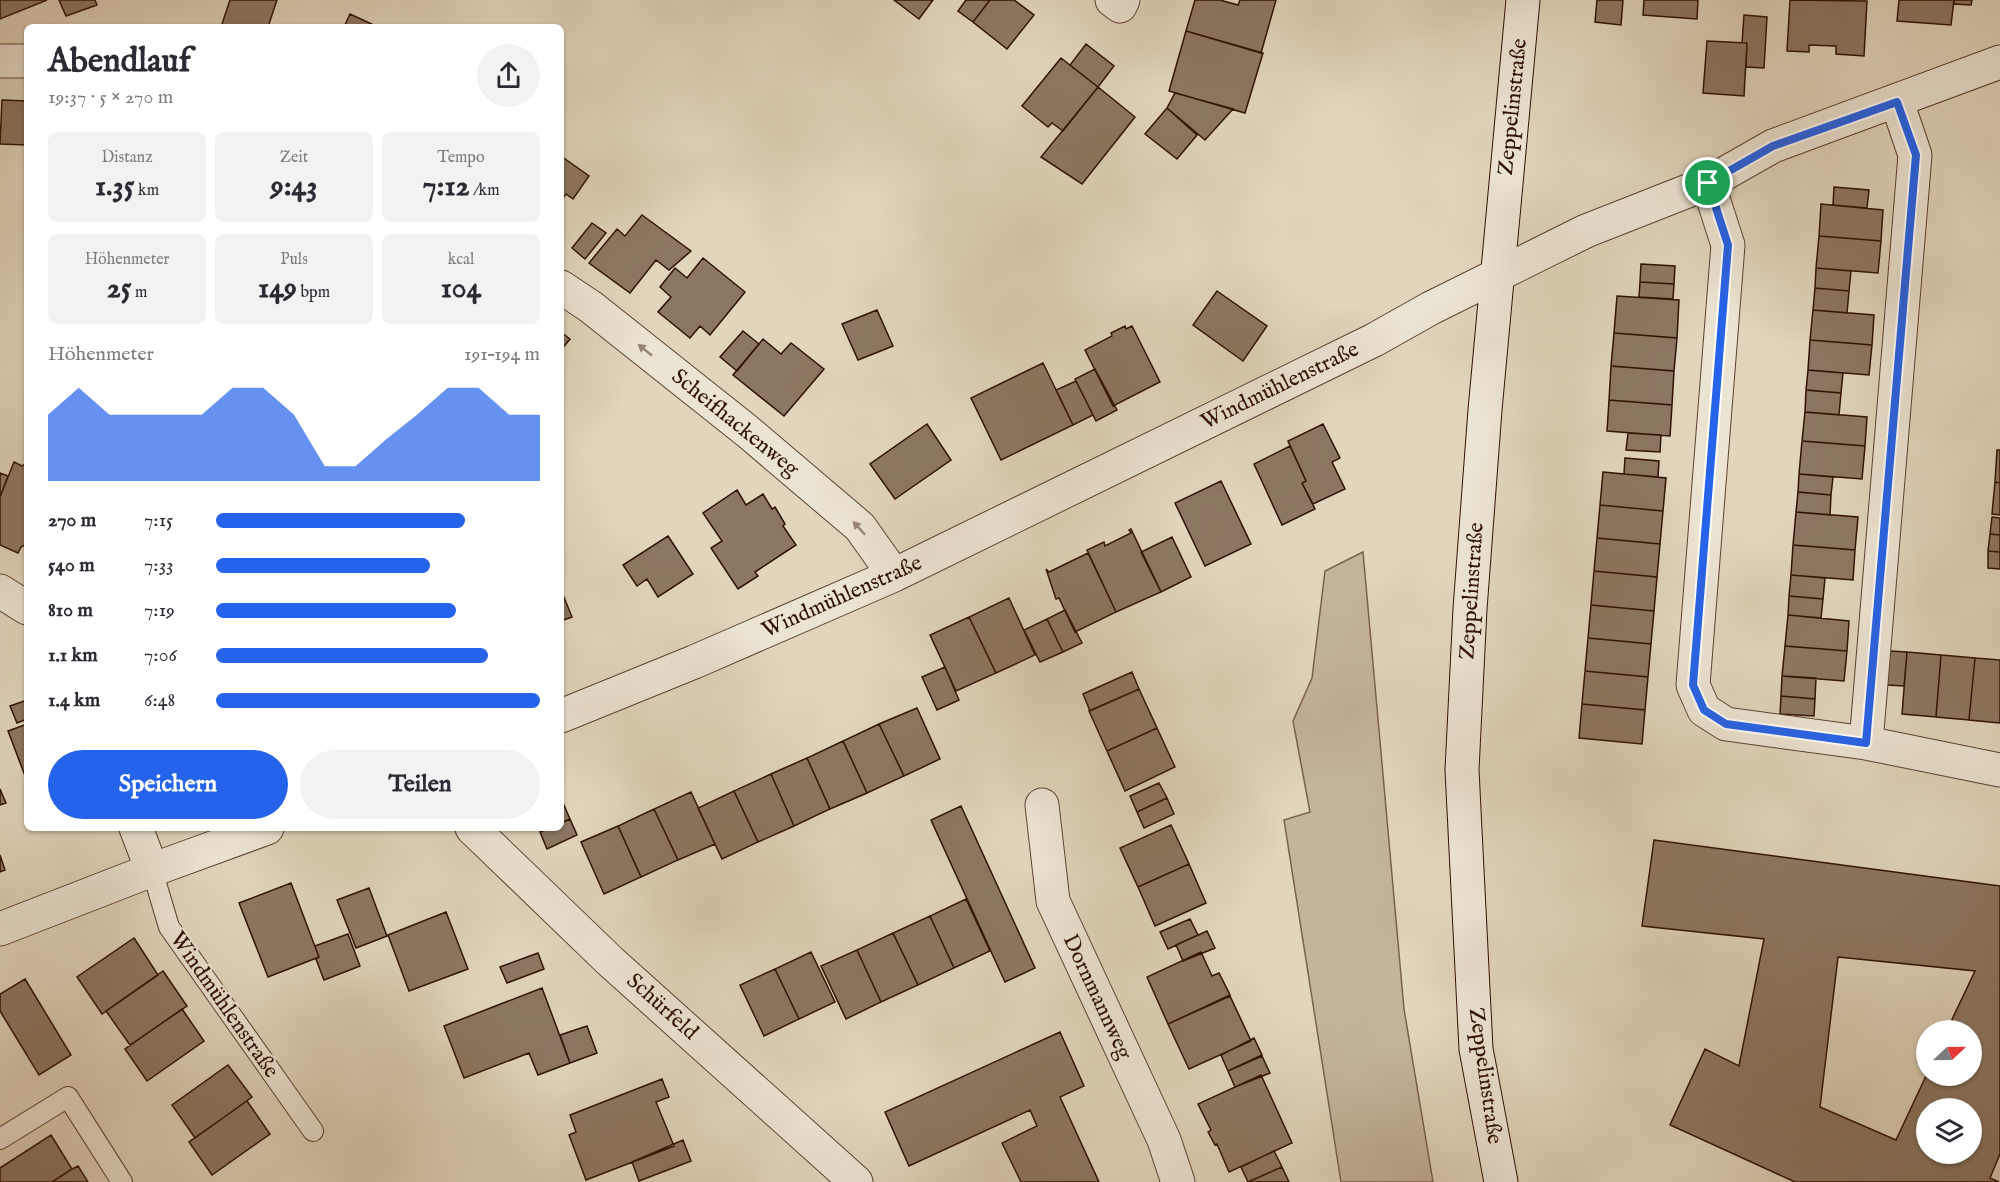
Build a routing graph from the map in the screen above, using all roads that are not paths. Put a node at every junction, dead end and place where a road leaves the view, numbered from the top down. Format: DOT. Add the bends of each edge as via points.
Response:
graph roads {
  1 [pos="1523,0"];
  2 [pos="0,60"];
  3 [pos="24,61"];
  4 [pos="2000,63"];
  5 [pos="1897,102"];
  6 [pos="1708,183"];
  7 [pos="1497,277"];
  8 [pos="564,288"];
  9 [pos="894,576"];
  10 [pos="0,591"];
  11 [pos="24,606"];
  12 [pos="564,715"];
  13 [pos="1866,743"];
  14 [pos="2000,770"];
  15 [pos="1042,805"];
  16 [pos="137,831"];
  17 [pos="259,831"];
  18 [pos="475,831"];
  19 [pos="152,870"];
  20 [pos="0,929"];
  21 [pos="313,1131"];
  22 [pos="0,1139"];
  23 [pos="122,1182"];
  24 [pos="856,1182"];
  25 [pos="1178,1182"];
  26 [pos="1501,1182"];
  1 -- 7 [label="street, Zeppelinstraße"];
  2 -- 3 [label="street"];
  4 -- 5 [label="street, Windmühlenstraße"];
  5 -- 6 [label="street, Windmühlenstraße" via="1773,146"];
  5 -- 13 [label="street" via="1916,155"];
  6 -- 7 [label="street, Windmühlenstraße" via="1586,231"];
  6 -- 13 [label="street" via="1728,245 1693,685 1704,710 1726,724"];
  7 -- 9 [label="street, Windmühlenstraße"];
  7 -- 26 [label="street, Zeppelinstraße" via="1471,597 1462,770 1476,1049"];
  9 -- 8 [label="street, Scheifhackenweg, one-way" via="860,527 747,431"];
  9 -- 12 [label="street, Windmühlenstraße"];
  10 -- 11 [label="street"];
  13 -- 14 [label="street"];
  15 -- 25 [label="street, Dornmannweg" via="1053,901 1164,1140"];
  16 -- 19 [label="street"];
  17 -- 19 [label="street"];
  18 -- 24 [label="street, Schürfeld" via="610,961"];
  19 -- 20 [label="street"];
  19 -- 21 [label="lane, Windmühlenstraße" via="169,927"];
  22 -- 23 [label="lane" via="68,1097"];
}
